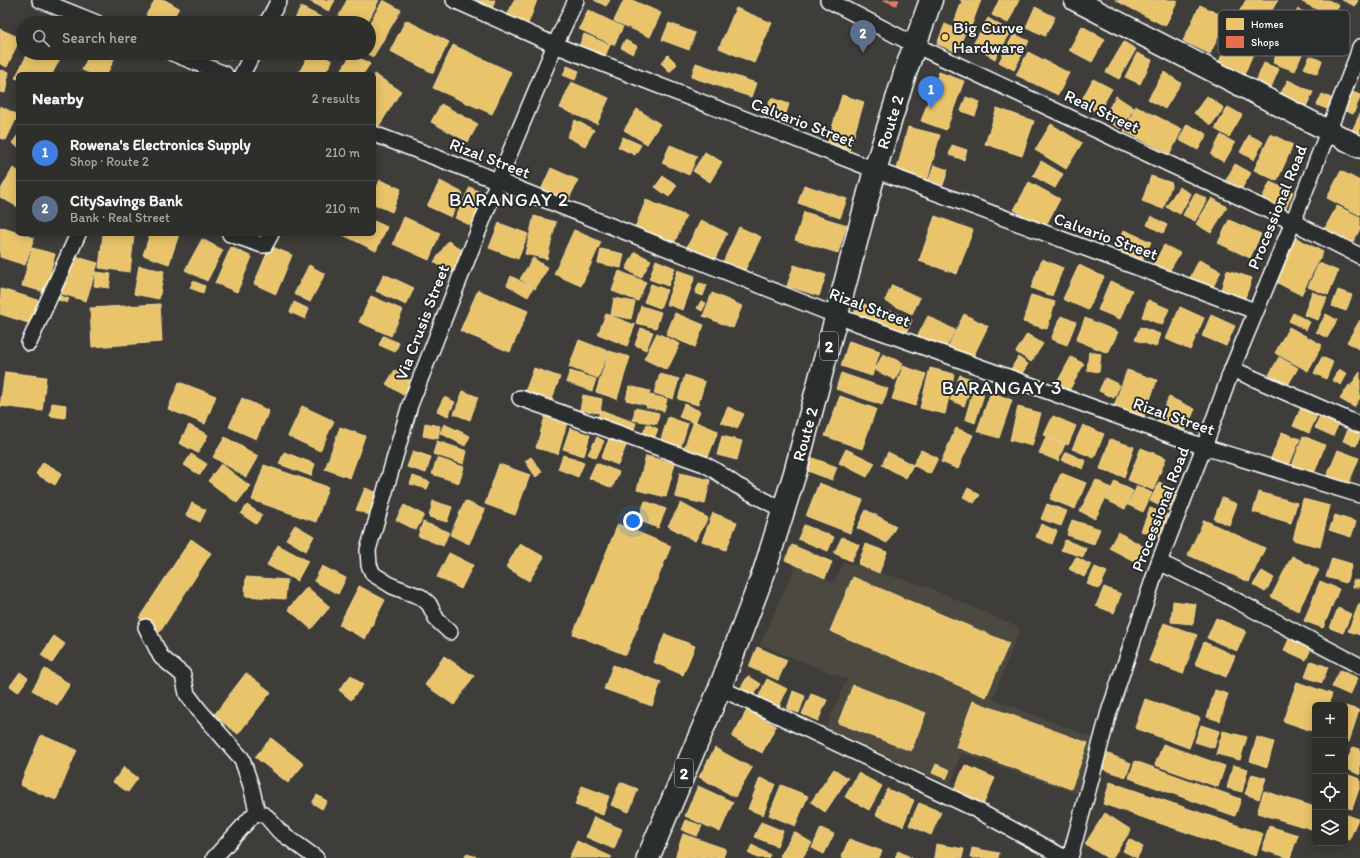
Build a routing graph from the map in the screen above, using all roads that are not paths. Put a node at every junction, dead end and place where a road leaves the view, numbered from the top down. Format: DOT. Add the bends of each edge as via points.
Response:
graph roads {
  1 [pos="40,0"];
  2 [pos="279,0"];
  3 [pos="454,0"];
  4 [pos="576,0"];
  5 [pos="828,0"];
  6 [pos="930,0"];
  7 [pos="1075,0"];
  8 [pos="80,16"];
  9 [pos="271,16"];
  10 [pos="554,44"];
  11 [pos="915,45"];
  12 [pos="1360,47"];
  13 [pos="190,60"];
  14 [pos="249,60"];
  15 [pos="220,72"];
  16 [pos="243,72"];
  17 [pos="1328,132"];
  18 [pos="376,135"];
  19 [pos="1360,147"];
  20 [pos="875,170"];
  21 [pos="498,181"];
  22 [pos="1293,222"];
  23 [pos="77,236"];
  24 [pos="236,236"];
  25 [pos="270,236"];
  26 [pos="1360,256"];
  27 [pos="1255,311"];
  28 [pos="838,316"];
  29 [pos="29,343"];
  30 [pos="1232,369"];
  31 [pos="520,398"];
  32 [pos="1360,425"];
  33 [pos="1204,447"];
  34 [pos="1360,495"];
  35 [pos="783,510"];
  36 [pos="1159,562"];
  37 [pos="146,627"];
  38 [pos="450,632"];
  39 [pos="1360,666"];
  40 [pos="720,688"];
  41 [pos="257,811"];
  42 [pos="214,858"];
  43 [pos="316,858"];
  44 [pos="648,858"];
  45 [pos="1065,858"];
  46 [pos="1070,858"];
  1 -- 8 [label="street"];
  2 -- 9 [label="street"];
  3 -- 10 [label="street, Calvario Street"];
  4 -- 10 [label="street, Via Crusis Street"];
  5 -- 11 [label="street, Real Street"];
  6 -- 11 [label="highway, Route 2 / 2"];
  7 -- 17 [label="main road"];
  10 -- 20 [label="street, Calvario Street"];
  10 -- 21 [label="street, Via Crusis Street"];
  11 -- 20 [label="highway, Route 2 / 2"];
  11 -- 22 [label="street, Real Street"];
  12 -- 17 [label="street, Processional Road"];
  13 -- 15 [label="street"];
  14 -- 16 [label="street"];
  17 -- 19 [label="main road"];
  17 -- 22 [label="street, Processional Road"];
  18 -- 21 [label="street, Rizal Street"];
  20 -- 27 [label="street, Calvario Street"];
  20 -- 28 [label="highway, Route 2 / 2"];
  21 -- 28 [label="street, Rizal Street"];
  21 -- 38 [label="street, Via Crusis Street" via="410,405 368,550 369,565 373,574 392,586 421,597 430,604 438,620"];
  22 -- 26 [label="street, Real Street"];
  22 -- 27 [label="street, Processional Road"];
  23 -- 29 [label="street"];
  24 -- 25 [label="street" via="265,245"];
  27 -- 30 [label="street, Processional Road"];
  28 -- 33 [label="street, Rizal Street"];
  28 -- 35 [label="highway, Route 2 / 2"];
  30 -- 32 [label="street"];
  30 -- 33 [label="street, Processional Road"];
  31 -- 35 [label="street" via="704,464 736,485"];
  33 -- 34 [label="street, Rizal Street"];
  33 -- 36 [label="street, Processional Road"];
  35 -- 40 [label="highway, Route 2 / 2" via="764,572"];
  36 -- 39 [label="street"];
  36 -- 46 [label="street, Processional Road" via="1109,712"];
  37 -- 41 [label="street" via="162,657 183,675 187,694 242,759"];
  40 -- 44 [label="highway, Route 2 / 2"];
  40 -- 45 [label="street" via="971,807"];
  41 -- 42 [label="street"];
  41 -- 43 [label="street" via="267,817 279,832"];
}
